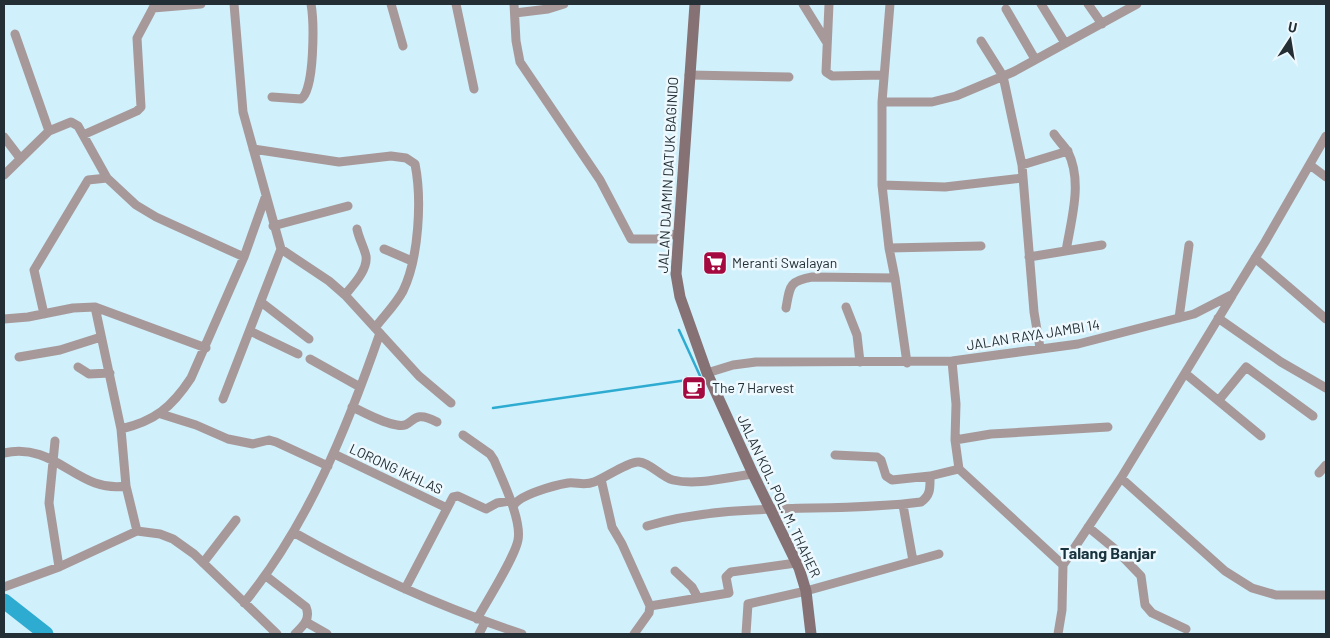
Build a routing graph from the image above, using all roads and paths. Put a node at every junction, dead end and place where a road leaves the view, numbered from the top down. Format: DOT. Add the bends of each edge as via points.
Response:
graph roads {
  1 [pos="201,4"];
  2 [pos="234,4"];
  3 [pos="311,4"];
  4 [pos="391,4"];
  5 [pos="456,4"];
  6 [pos="564,4"];
  7 [pos="695,4"];
  8 [pos="804,4"];
  9 [pos="829,4"];
  10 [pos="890,4"];
  11 [pos="1041,4"];
  12 [pos="1088,4"];
  13 [pos="1137,4"];
  14 [pos="151,6"];
  15 [pos="515,8"];
  16 [pos="1006,9"];
  17 [pos="1102,24"];
  18 [pos="15,34"];
  19 [pos="826,41"];
  20 [pos="981,41"];
  21 [pos="1065,43"];
  22 [pos="403,46"];
  23 [pos="1035,59"];
  24 [pos="689,75"];
  25 [pos="884,75"];
  26 [pos="1003,76"];
  27 [pos="789,77"];
  28 [pos="474,89"];
  29 [pos="272,97"];
  30 [pos="882,102"];
  31 [pos="49,131"];
  32 [pos="1054,134"];
  33 [pos="83,135"];
  34 [pos="1326,136"];
  35 [pos="4,137"];
  36 [pos="253,149"];
  37 [pos="1068,151"];
  38 [pos="20,158"];
  39 [pos="1310,164"];
  40 [pos="1022,165"];
  41 [pos="4,174"];
  42 [pos="1326,177"];
  43 [pos="107,178"];
  44 [pos="1022,178"];
  45 [pos="882,185"];
  46 [pos="265,198"];
  47 [pos="348,206"];
  48 [pos="273,226"];
  49 [pos="357,229"];
  50 [pos="679,233"];
  51 [pos="1102,245"];
  52 [pos="1189,245"];
  53 [pos="981,246"];
  54 [pos="889,248"];
  55 [pos="281,249"];
  56 [pos="384,249"];
  57 [pos="1066,251"];
  58 [pos="244,257"];
  59 [pos="1029,258"];
  60 [pos="1255,258"];
  61 [pos="412,262"];
  62 [pos="895,278"];
  63 [pos="1233,294"];
  64 [pos="345,296"];
  65 [pos="261,302"];
  66 [pos="95,307"];
  67 [pos="846,307"];
  68 [pos="786,308"];
  69 [pos="44,314"];
  70 [pos="1179,318"];
  71 [pos="1218,318"];
  72 [pos="4,319"];
  73 [pos="1326,319"];
  74 [pos="250,331"];
  75 [pos="377,331"];
  76 [pos="101,337"];
  77 [pos="309,339"];
  78 [pos="206,348"];
  79 [pos="1040,348"];
  80 [pos="298,354"];
  81 [pos="18,357"];
  82 [pos="310,359"];
  83 [pos="952,361"];
  84 [pos="860,362"];
  85 [pos="907,363"];
  86 [pos="78,367"];
  87 [pos="110,373"];
  88 [pos="707,374"];
  89 [pos="1186,374"];
  90 [pos="360,387"];
  91 [pos="1326,388"];
  92 [pos="223,399"];
  93 [pos="1219,400"];
  94 [pos="451,403"];
  95 [pos="352,407"];
  96 [pos="161,414"];
  97 [pos="1312,416"];
  98 [pos="437,422"];
  99 [pos="1108,427"];
  100 [pos="121,429"];
  101 [pos="463,435"];
  102 [pos="1261,436"];
  103 [pos="954,440"];
  104 [pos="55,441"];
  105 [pos="4,451"];
  106 [pos="334,454"];
  107 [pos="835,455"];
  108 [pos="52,459"];
  109 [pos="1326,465"];
  110 [pos="328,466"];
  111 [pos="960,469"];
  112 [pos="1319,473"];
  113 [pos="752,474"];
  114 [pos="930,476"];
  115 [pos="1121,478"];
  116 [pos="600,479"];
  117 [pos="126,486"];
  118 [pos="512,504"];
  119 [pos="903,505"];
  120 [pos="447,508"];
  121 [pos="770,510"];
  122 [pos="236,520"];
  123 [pos="647,526"];
  124 [pos="1088,527"];
  125 [pos="137,531"];
  126 [pos="293,532"];
  127 [pos="939,554"];
  128 [pos="913,561"];
  129 [pos="203,563"];
  130 [pos="796,563"];
  131 [pos="1062,565"];
  132 [pos="59,567"];
  133 [pos="675,571"];
  134 [pos="266,576"];
  135 [pos="4,587"];
  136 [pos="405,589"];
  137 [pos="806,591"];
  138 [pos="1326,595"];
  139 [pos="698,598"];
  140 [pos="244,603"];
  141 [pos="650,606"];
  142 [pos="481,620"];
  143 [pos="306,622"];
  144 [pos="1186,629"];
  145 [pos="275,634"];
  146 [pos="294,634"];
  147 [pos="327,634"];
  148 [pos="479,634"];
  149 [pos="522,634"];
  150 [pos="634,634"];
  151 [pos="746,634"];
  152 [pos="811,634"];
  153 [pos="1058,634"];
  1 -- 14 [label="street"];
  2 -- 36 [label="street" via="241,98"];
  3 -- 29 [label="street" via="313,41 308,91 301,99"];
  4 -- 22 [label="street"];
  5 -- 28 [label="street"];
  6 -- 15 [label="street" via="548,9"];
  7 -- 24 [label="street, JALAN DJAMIN DATUK BAGINDO"];
  8 -- 19 [label="street"];
  9 -- 19 [label="street"];
  10 -- 25 [label="street"];
  11 -- 21 [label="street"];
  12 -- 17 [label="street"];
  13 -- 17 [label="street"];
  14 -- 33 [label="street" via="137,38 141,107 137,112"];
  15 -- 50 [label="street" via="520,62 600,180 631,239 656,239"];
  16 -- 23 [label="street"];
  17 -- 21 [label="street"];
  18 -- 31 [label="street"];
  19 -- 25 [label="street" via="828,74"];
  20 -- 26 [label="street"];
  21 -- 23 [label="street"];
  23 -- 26 [label="street"];
  24 -- 27 [label="street"];
  24 -- 50 [label="street, JALAN DJAMIN DATUK BAGINDO"];
  25 -- 30 [label="street"];
  26 -- 30 [label="street" via="943,100"];
  26 -- 40 [label="street"];
  30 -- 45 [label="street"];
  31 -- 33 [label="street" via="71,122"];
  31 -- 38 [label="street"];
  32 -- 37 [label="street"];
  33 -- 43 [label="street"];
  34 -- 39 [label="street"];
  35 -- 38 [label="street"];
  36 -- 46 [label="street"];
  36 -- 61 [label="street" via="339,162 391,156 411,160 415,164 420,187"];
  37 -- 40 [label="street"];
  37 -- 57 [label="street" via="1075,194"];
  38 -- 41 [label="street"];
  39 -- 42 [label="street"];
  39 -- 60 [label="street"];
  40 -- 44 [label="street"];
  43 -- 58 [label="street" via="136,205 156,217"];
  43 -- 69 [label="street" via="88,180 37,264 34,277"];
  44 -- 45 [label="street" via="945,187"];
  44 -- 59 [label="street"];
  45 -- 54 [label="street"];
  46 -- 48 [label="street"];
  46 -- 58 [label="street"];
  47 -- 48 [label="street"];
  48 -- 55 [label="street"];
  49 -- 64 [label="street" via="366,258 365,266"];
  50 -- 88 [label="street, JALAN DJAMIN DATUK BAGINDO" via="676,274 680,297"];
  51 -- 57 [label="street"];
  52 -- 70 [label="street"];
  53 -- 54 [label="street"];
  54 -- 62 [label="street"];
  55 -- 64 [label="street" via="329,281"];
  55 -- 65 [label="street"];
  56 -- 61 [label="street"];
  57 -- 59 [label="street"];
  58 -- 78 [label="street"];
  59 -- 79 [label="street"];
  60 -- 63 [label="street"];
  60 -- 73 [label="street"];
  61 -- 75 [label="street" via="402,293"];
  62 -- 68 [label="street" via="801,279 792,283"];
  62 -- 85 [label="street"];
  63 -- 70 [label="street, JALAN RAYA JAMBI 14"];
  63 -- 71 [label="street"];
  64 -- 75 [label="street"];
  65 -- 74 [label="street"];
  65 -- 77 [label="street"];
  66 -- 69 [label="street"];
  66 -- 76 [label="street"];
  66 -- 78 [label="street"];
  67 -- 84 [label="street" via="856,335"];
  69 -- 72 [label="street"];
  70 -- 79 [label="street, JALAN RAYA JAMBI 14" via="1078,344"];
  71 -- 89 [label="street"];
  71 -- 91 [label="street" via="1281,362"];
  74 -- 80 [label="street"];
  74 -- 92 [label="street"];
  75 -- 90 [label="street"];
  75 -- 94 [label="street" via="419,376"];
  76 -- 81 [label="street" via="60,350"];
  76 -- 87 [label="street"];
  78 -- 96 [label="street" via="180,396"];
  79 -- 83 [label="street, JALAN RAYA JAMBI 14"];
  82 -- 90 [label="street"];
  83 -- 85 [label="street, JALAN RAYA JAMBI 14"];
  83 -- 103 [label="street" via="956,404"];
  84 -- 85 [label="street, JALAN RAYA JAMBI 14"];
  84 -- 88 [label="street, JALAN RAYA JAMBI 14" via="756,362 733,365"];
  86 -- 87 [label="street" via="89,374"];
  87 -- 100 [label="street"];
  88 -- 113 [label="street, JALAN KOL. POL. M. THAHER"];
  89 -- 93 [label="street"];
  89 -- 115 [label="street"];
  90 -- 95 [label="street"];
  93 -- 97 [label="street" via="1246,367"];
  93 -- 102 [label="street"];
  95 -- 98 [label="street" via="397,425 405,425 420,416"];
  95 -- 106 [label="street"];
  96 -- 100 [label="street"];
  96 -- 110 [label="street" via="228,439 253,444 269,440 276,442"];
  99 -- 103 [label="street" via="991,434"];
  100 -- 117 [label="street"];
  101 -- 118 [label="street" via="490,454"];
  103 -- 111 [label="street"];
  104 -- 108 [label="street"];
  105 -- 108 [label="street" via="38,452"];
  106 -- 110 [label="street"];
  106 -- 120 [label="street, LORONG IKHLAS"];
  107 -- 114 [label="street" via="877,457 886,476 892,480"];
  108 -- 117 [label="street" via="87,479 105,485"];
  108 -- 132 [label="street" via="49,503"];
  109 -- 112 [label="street"];
  110 -- 126 [label="street"];
  111 -- 114 [label="street"];
  111 -- 131 [label="street"];
  113 -- 116 [label="street" via="695,481 675,480 639,462"];
  113 -- 121 [label="street, JALAN KOL. POL. M. THAHER"];
  114 -- 119 [label="street" via="927,498"];
  115 -- 124 [label="street"];
  115 -- 138 [label="street" via="1225,570 1252,588 1276,595"];
  116 -- 118 [label="street" via="584,485 568,483 548,488"];
  116 -- 141 [label="street" via="612,527"];
  117 -- 125 [label="street"];
  118 -- 120 [label="street" via="497,503 486,509 455,496"];
  118 -- 142 [label="street" via="518,542"];
  119 -- 121 [label="street"];
  119 -- 128 [label="street"];
  120 -- 136 [label="street"];
  121 -- 123 [label="street" via="687,517"];
  121 -- 130 [label="street, JALAN KOL. POL. M. THAHER"];
  122 -- 129 [label="street"];
  124 -- 131 [label="street"];
  124 -- 144 [label="street" via="1141,576 1145,605 1152,613"];
  125 -- 129 [label="street" via="173,539"];
  125 -- 132 [label="street"];
  126 -- 134 [label="street"];
  126 -- 136 [label="street"];
  127 -- 128 [label="street"];
  128 -- 137 [label="street"];
  129 -- 140 [label="street"];
  130 -- 137 [label="street, JALAN KOL. POL. M. THAHER"];
  130 -- 139 [label="street" via="731,572 726,577 728,593"];
  131 -- 153 [label="street" via="1062,610"];
  132 -- 135 [label="street"];
  133 -- 139 [label="street" via="692,586"];
  134 -- 140 [label="street"];
  134 -- 143 [label="street" via="306,607"];
  136 -- 142 [label="street"];
  137 -- 151 [label="street" via="748,604"];
  137 -- 152 [label="street, JALAN KOL. POL. M. THAHER"];
  139 -- 141 [label="street"];
  140 -- 145 [label="street"];
  141 -- 150 [label="street"];
  142 -- 148 [label="street"];
  142 -- 149 [label="street"];
  143 -- 146 [label="street"];
  143 -- 147 [label="street"];
}
